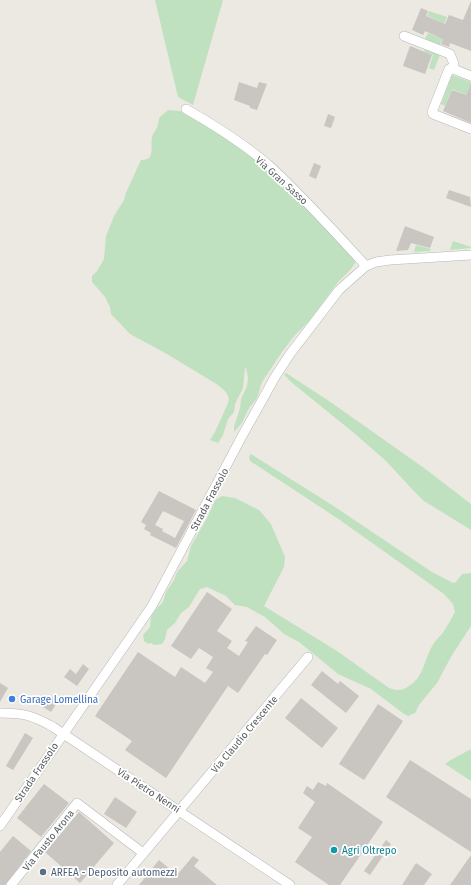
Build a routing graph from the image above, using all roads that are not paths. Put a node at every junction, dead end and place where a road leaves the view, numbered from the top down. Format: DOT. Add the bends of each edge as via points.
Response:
graph roads {
  1 [pos="404,36"];
  2 [pos="452,69"];
  3 [pos="471,76"];
  4 [pos="186,108"];
  5 [pos="471,129"];
  6 [pos="471,255"];
  7 [pos="366,266"];
  8 [pos="308,657"];
  9 [pos="0,714"];
  10 [pos="63,733"];
  11 [pos="179,810"];
  12 [pos="0,826"];
  13 [pos="143,853"];
  14 [pos="11,885"];
  15 [pos="117,885"];
  16 [pos="290,885"];
  1 -- 2 [label="street" via="450,54 454,64"];
  2 -- 3 [label="street"];
  2 -- 5 [label="street" via="449,69 432,112"];
  4 -- 7 [label="street, Via Gran Sasso" via="243,145 271,168 320,215"];
  6 -- 7 [label="street, Strada Frassolo" via="390,260"];
  7 -- 10 [label="street, Strada Frassolo" via="339,290 286,360 241,438 152,606"];
  8 -- 11 [label="street, Via Claudio Crescente"];
  9 -- 10 [label="street, Via Pietro Nenni" via="18,713 34,717"];
  10 -- 11 [label="street, Via Pietro Nenni"];
  10 -- 12 [label="street, Strada Frassolo"];
  11 -- 13 [label="street, Via Claudio Crescente"];
  11 -- 16 [label="street, Via Pietro Nenni"];
  13 -- 14 [label="street, Via Fausto Arona" via="77,803"];
  13 -- 15 [label="street, Via Claudio Crescente"];
}
